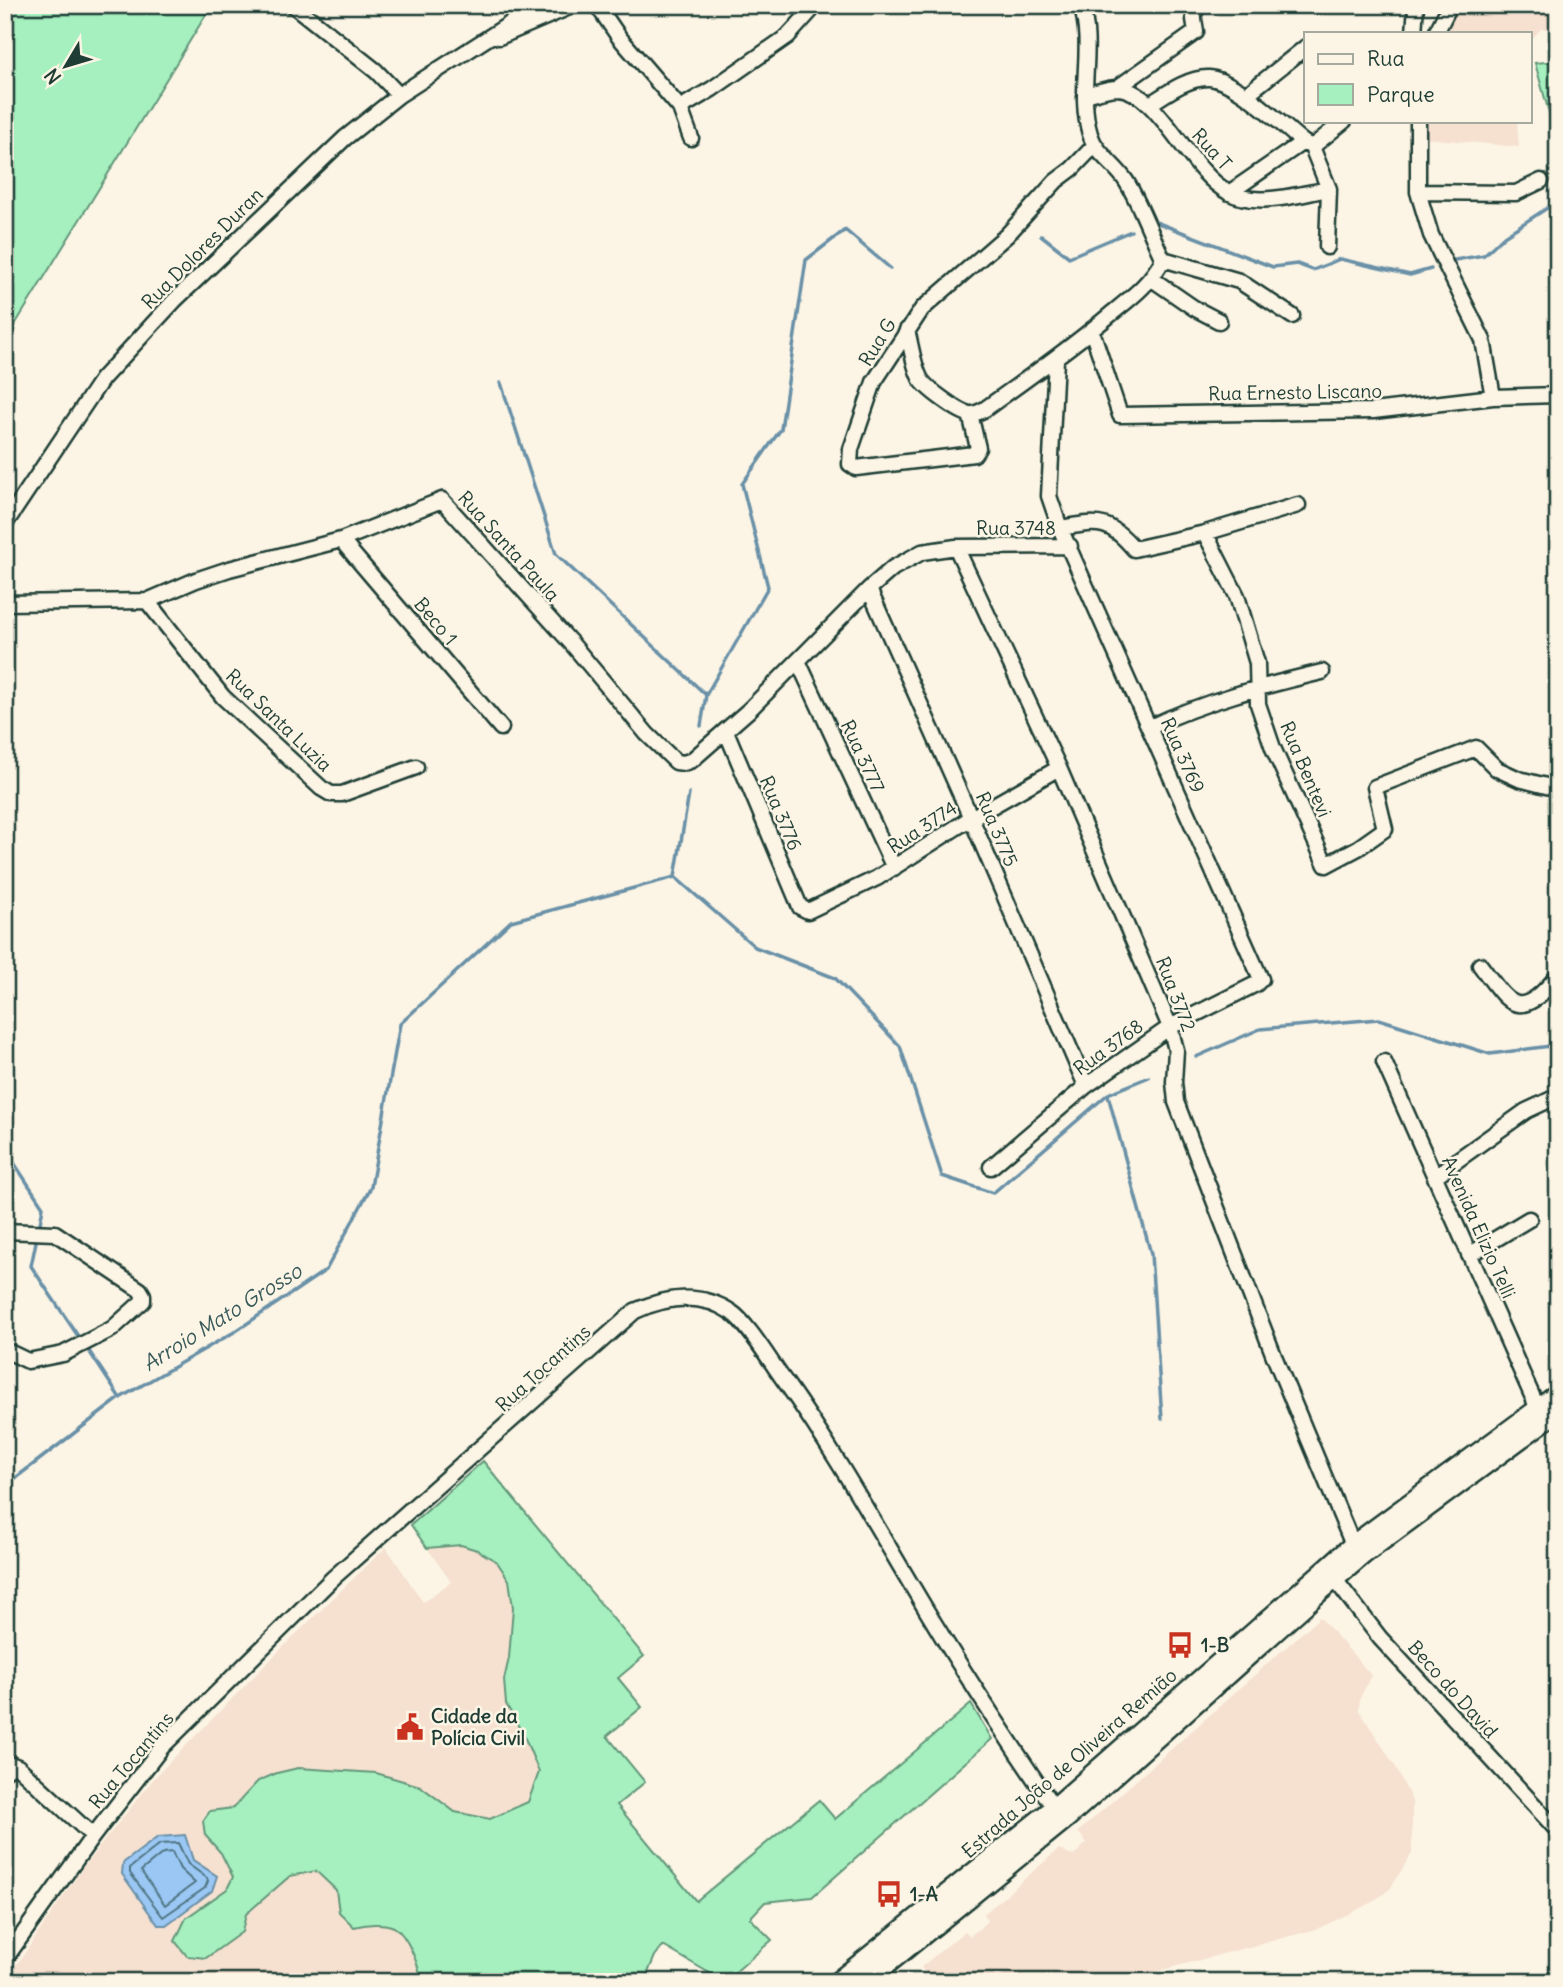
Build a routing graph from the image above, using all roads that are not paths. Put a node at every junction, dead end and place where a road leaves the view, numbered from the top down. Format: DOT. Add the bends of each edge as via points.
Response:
graph roads {
  1 [pos="293,5"];
  2 [pos="539,5"];
  3 [pos="574,5"];
  4 [pos="597,5"];
  5 [pos="816,5"];
  6 [pos="1081,5"];
  7 [pos="1199,5"];
  8 [pos="1416,5"];
  9 [pos="1450,5"];
  10 [pos="1414,32"];
  11 [pos="1436,32"];
  12 [pos="475,47"];
  13 [pos="1304,49"];
  14 [pos="1117,88"];
  15 [pos="399,95"];
  16 [pos="1085,95"];
  17 [pos="1245,95"];
  18 [pos="1150,104"];
  19 [pos="680,108"];
  20 [pos="1342,122"];
  21 [pos="1419,122"];
  22 [pos="691,138"];
  23 [pos="1308,144"];
  24 [pos="1094,146"];
  25 [pos="1541,181"];
  26 [pos="1329,189"];
  27 [pos="1418,192"];
  28 [pos="1229,193"];
  29 [pos="1327,247"];
  30 [pos="1163,259"];
  31 [pos="1152,279"];
  32 [pos="1292,316"];
  33 [pos="1219,321"];
  34 [pos="907,330"];
  35 [pos="1092,331"];
  36 [pos="1056,360"];
  37 [pos="1558,395"];
  38 [pos="1493,397"];
  39 [pos="970,414"];
  40 [pos="1298,505"];
  41 [pos="5,524"];
  42 [pos="1060,528"];
  43 [pos="1205,533"];
  44 [pos="341,540"];
  45 [pos="1070,546"];
  46 [pos="957,547"];
  47 [pos="869,589"];
  48 [pos="147,601"];
  49 [pos="5,603"];
  50 [pos="798,661"];
  51 [pos="1322,672"];
  52 [pos="1259,687"];
  53 [pos="749,710"];
  54 [pos="1150,727"];
  55 [pos="502,728"];
  56 [pos="726,731"];
  57 [pos="416,767"];
  58 [pos="1059,768"];
  59 [pos="1558,789"];
  60 [pos="971,818"];
  61 [pos="894,868"];
  62 [pos="803,910"];
  63 [pos="1480,965"];
  64 [pos="1261,979"];
  65 [pos="1558,981"];
  66 [pos="1170,1027"];
  67 [pos="1384,1062"];
  68 [pos="1086,1086"];
  69 [pos="1558,1096"];
  70 [pos="991,1167"];
  71 [pos="1436,1176"];
  72 [pos="1529,1219"];
  73 [pos="5,1231"];
  74 [pos="1469,1255"];
  75 [pos="5,1350"];
  76 [pos="1558,1394"];
  77 [pos="1538,1409"];
  78 [pos="1558,1411"];
  79 [pos="1353,1545"];
  80 [pos="1330,1573"];
  81 [pos="5,1771"];
  82 [pos="1054,1808"];
  83 [pos="1558,1831"];
  84 [pos="93,1836"];
  85 [pos="5,1959"];
  86 [pos="837,1982"];
  87 [pos="865,1982"];
  1 -- 15 [label="street"];
  2 -- 12 [label="street, Rua Dolores Duran"];
  3 -- 12 [label="street, Rua Dolores Duran"];
  4 -- 19 [label="street"];
  5 -- 19 [label="street" via="788,36"];
  6 -- 16 [label="street" via="1088,46"];
  7 -- 14 [label="street" via="1193,15 1196,32"];
  8 -- 10 [label="street"];
  9 -- 11 [label="street"];
  12 -- 15 [label="street, Rua Dolores Duran"];
  13 -- 17 [label="street"];
  14 -- 16 [label="street"];
  14 -- 18 [label="street, Rua T" via="1136,93"];
  15 -- 41 [label="street, Rua Dolores Duran" via="345,138 172,303 102,379"];
  16 -- 24 [label="street"];
  17 -- 18 [label="street" via="1210,78 1192,80"];
  17 -- 23 [label="street"];
  18 -- 28 [label="street, Rua T" via="1193,159"];
  19 -- 22 [label="street"];
  20 -- 23 [label="street"];
  21 -- 27 [label="street"];
  23 -- 26 [label="street"];
  23 -- 28 [label="street"];
  24 -- 30 [label="street" via="1125,178"];
  24 -- 34 [label="street, Rua G" via="1016,227 922,309"];
  25 -- 27 [label="street" via="1516,193"];
  26 -- 28 [label="street, Rua T" via="1271,198"];
  26 -- 29 [label="street"];
  27 -- 38 [label="street" via="1431,235 1483,340"];
  30 -- 31 [label="street"];
  30 -- 32 [label="street" via="1239,281"];
  31 -- 33 [label="street"];
  31 -- 35 [label="street"];
  34 -- 39 [label="street" via="921,380"];
  34 -- 39 [label="street, Rua G" via="874,382 850,464 856,468 974,454 978,448"];
  35 -- 36 [label="street"];
  35 -- 38 [label="street, Rua Ernesto Liscano" via="1121,415 1373,411"];
  36 -- 39 [label="street" via="985,409"];
  36 -- 42 [label="street" via="1049,496"];
  37 -- 38 [label="street, Rua Ernesto Liscano"];
  40 -- 43 [label="street, Rua 3748"];
  42 -- 43 [label="street, Rua 3748" via="1102,522 1135,550"];
  42 -- 45 [label="street, Rua 3748"];
  43 -- 52 [label="street, Rua Bentevi" via="1237,596 1257,663"];
  44 -- 48 [label="street, Rua Santa Paula" via="229,569"];
  44 -- 55 [label="street, Beco 1"];
  44 -- 56 [label="street, Rua Santa Paula" via="442,500 676,762 692,760"];
  45 -- 46 [label="street, Rua 3748"];
  45 -- 54 [label="street, Rua 3769"];
  46 -- 47 [label="street, Rua 3748" via="922,552 892,568"];
  46 -- 58 [label="street, Rua 3772"];
  47 -- 50 [label="street, Rua 3748"];
  47 -- 60 [label="street, Rua 3775"];
  48 -- 49 [label="street, Rua Santa Paula"];
  48 -- 57 [label="street, Rua Santa Luzia" via="223,697 321,788 342,794"];
  50 -- 53 [label="street, Rua 3748"];
  50 -- 61 [label="street, Rua 3777"];
  51 -- 52 [label="street"];
  52 -- 54 [label="street"];
  52 -- 59 [label="street, Rua Bentevi" via="1258,704 1273,748 1326,865 1385,829 1375,787 1476,748 1497,769"];
  53 -- 56 [label="street, Rua Santa Paula"];
  54 -- 64 [label="street, Rua 3769"];
  56 -- 62 [label="street, Rua 3776"];
  58 -- 60 [label="street, Rua 3774"];
  58 -- 66 [label="street, Rua 3772"];
  60 -- 61 [label="street, Rua 3774"];
  60 -- 68 [label="street, Rua 3775"];
  61 -- 62 [label="street, Rua 3774"];
  63 -- 65 [label="street" via="1504,997 1517,1005 1530,1003"];
  64 -- 66 [label="street, Rua 3768"];
  66 -- 68 [label="street, Rua 3768"];
  66 -- 79 [label="street, Rua 3772" via="1176,1050 1176,1102"];
  67 -- 71 [label="street, Avenida Elizio Telli"];
  68 -- 70 [label="street, Rua 3768"];
  69 -- 71 [label="street" via="1526,1111"];
  71 -- 74 [label="street, Avenida Elizio Telli"];
  72 -- 74 [label="street"];
  73 -- 75 [label="street" via="55,1233 144,1295 112,1329 64,1354 28,1362"];
  74 -- 77 [label="street, Avenida Elizio Telli"];
  76 -- 77 [label="main road, Estrada João de Oliveira Remião"];
  77 -- 79 [label="main road, Estrada João de Oliveira Remião"];
  78 -- 80 [label="main road, Estrada João de Oliveira Remião" via="1375,1546"];
  79 -- 80 [label="main road, Estrada João de Oliveira Remião"];
  80 -- 82 [label="main road, Estrada João de Oliveira Remião"];
  80 -- 83 [label="street, Beco do David" via="1380,1638"];
  80 -- 87 [label="main road, Estrada João de Oliveira Remião" via="1068,1816"];
  81 -- 84 [label="street" via="12,1765 18,1767"];
  82 -- 84 [label="street, Rua Tocantins" via="946,1644 817,1427 747,1329 732,1312 677,1298 635,1311 333,1578 162,1747"];
  82 -- 86 [label="main road, Estrada João de Oliveira Remião"];
  84 -- 85 [label="street, Rua Tocantins"];
}
